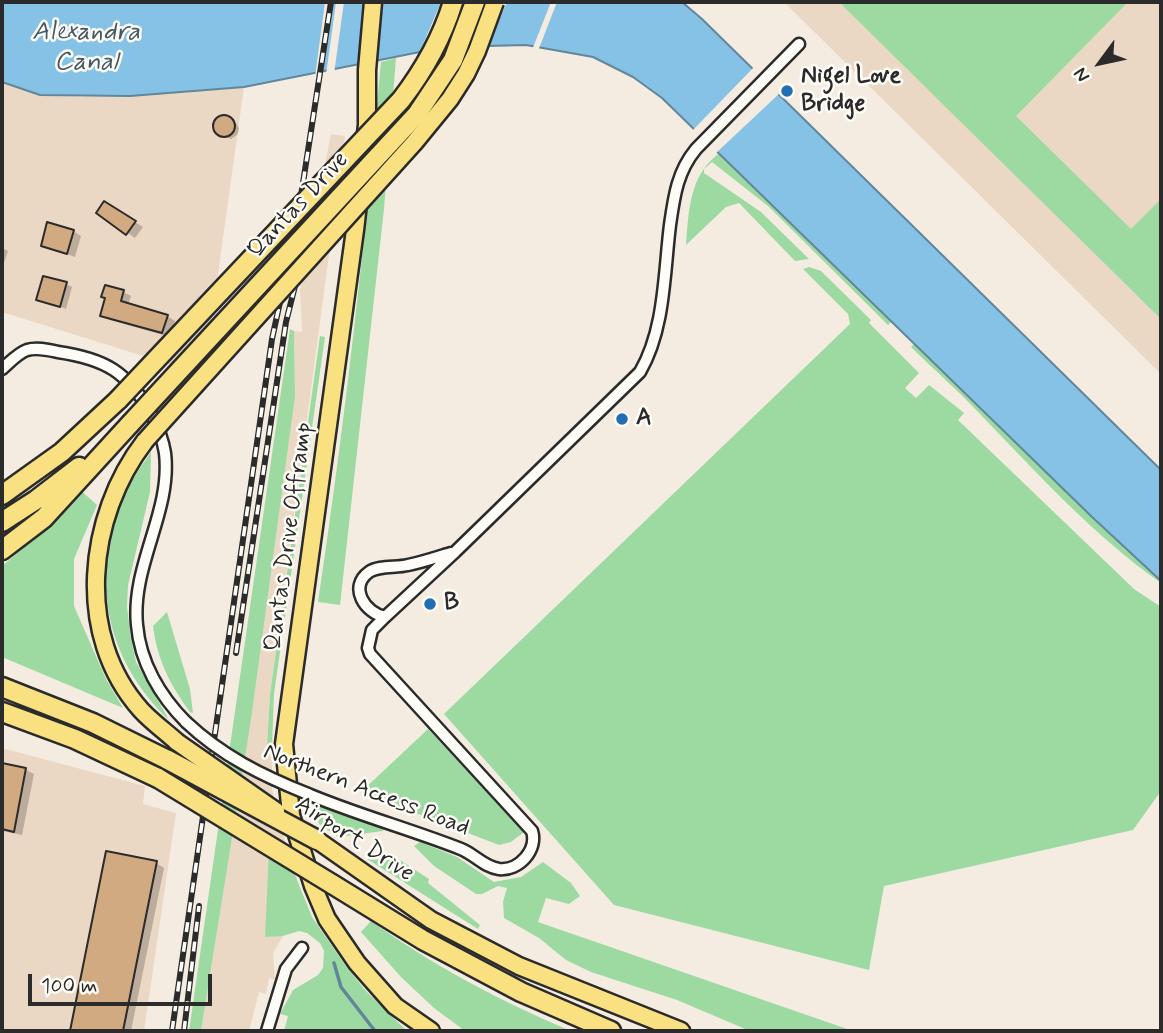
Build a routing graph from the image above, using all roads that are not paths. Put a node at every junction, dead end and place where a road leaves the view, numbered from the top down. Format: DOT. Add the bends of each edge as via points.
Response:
graph roads {
  1 [pos="373,2"];
  2 [pos="453,2"];
  3 [pos="475,2"];
  4 [pos="495,2"];
  5 [pos="799,44"];
  6 [pos="2,369"];
  7 [pos="118,400"];
  8 [pos="130,424"];
  9 [pos="2,482"];
  10 [pos="2,495"];
  11 [pos="2,522"];
  12 [pos="2,550"];
  13 [pos="455,552"];
  14 [pos="385,617"];
  15 [pos="2,687"];
  16 [pos="2,712"];
  17 [pos="317,839"];
  18 [pos="302,948"];
  19 [pos="267,1031"];
  20 [pos="431,1031"];
  21 [pos="611,1031"];
  22 [pos="681,1031"];
  1 -- 20 [label="highway, Qantas Drive Offramp" via="367,125 355,230 285,744 292,815 327,919 395,1006"];
  2 -- 7 [label="highway, Qantas Drive, bridge" via="432,54 401,100"];
  3 -- 8 [label="highway, Qantas Drive, bridge" via="453,60 417,114"];
  4 -- 17 [label="highway, bridge" via="477,51 450,99 145,441 114,490 105,522 96,565 97,606 105,646 121,682 141,710 177,742"];
  5 -- 13 [label="street, Northern Access Road" via="685,164 676,186 657,333 640,372"];
  6 -- 14 [label="street, Northern Access Road, bridge" via="26,350 81,356 127,378 154,419 163,444 166,477 140,573 137,626 151,676 186,722 239,763 308,794 464,850 486,864 501,869 518,865 533,844 532,831 370,654 373,630"];
  7 -- 9 [label="highway"];
  7 -- 10 [label="highway" via="62,452"];
  8 -- 11 [label="highway" via="57,485"];
  8 -- 12 [label="highway" via="44,518"];
  13 -- 14 [label="street, Northern Access Road"];
  13 -- 14 [label="street" via="368,573 361,583 361,600 371,613"];
  15 -- 17 [label="highway, Airport Drive, bridge" via="93,723"];
  16 -- 21 [label="highway, Airport Drive, bridge" via="75,739 158,778 423,940 521,992"];
  17 -- 22 [label="highway, Airport Drive" via="431,920 519,966"];
  18 -- 19 [label="street" via="286,968"];
}
